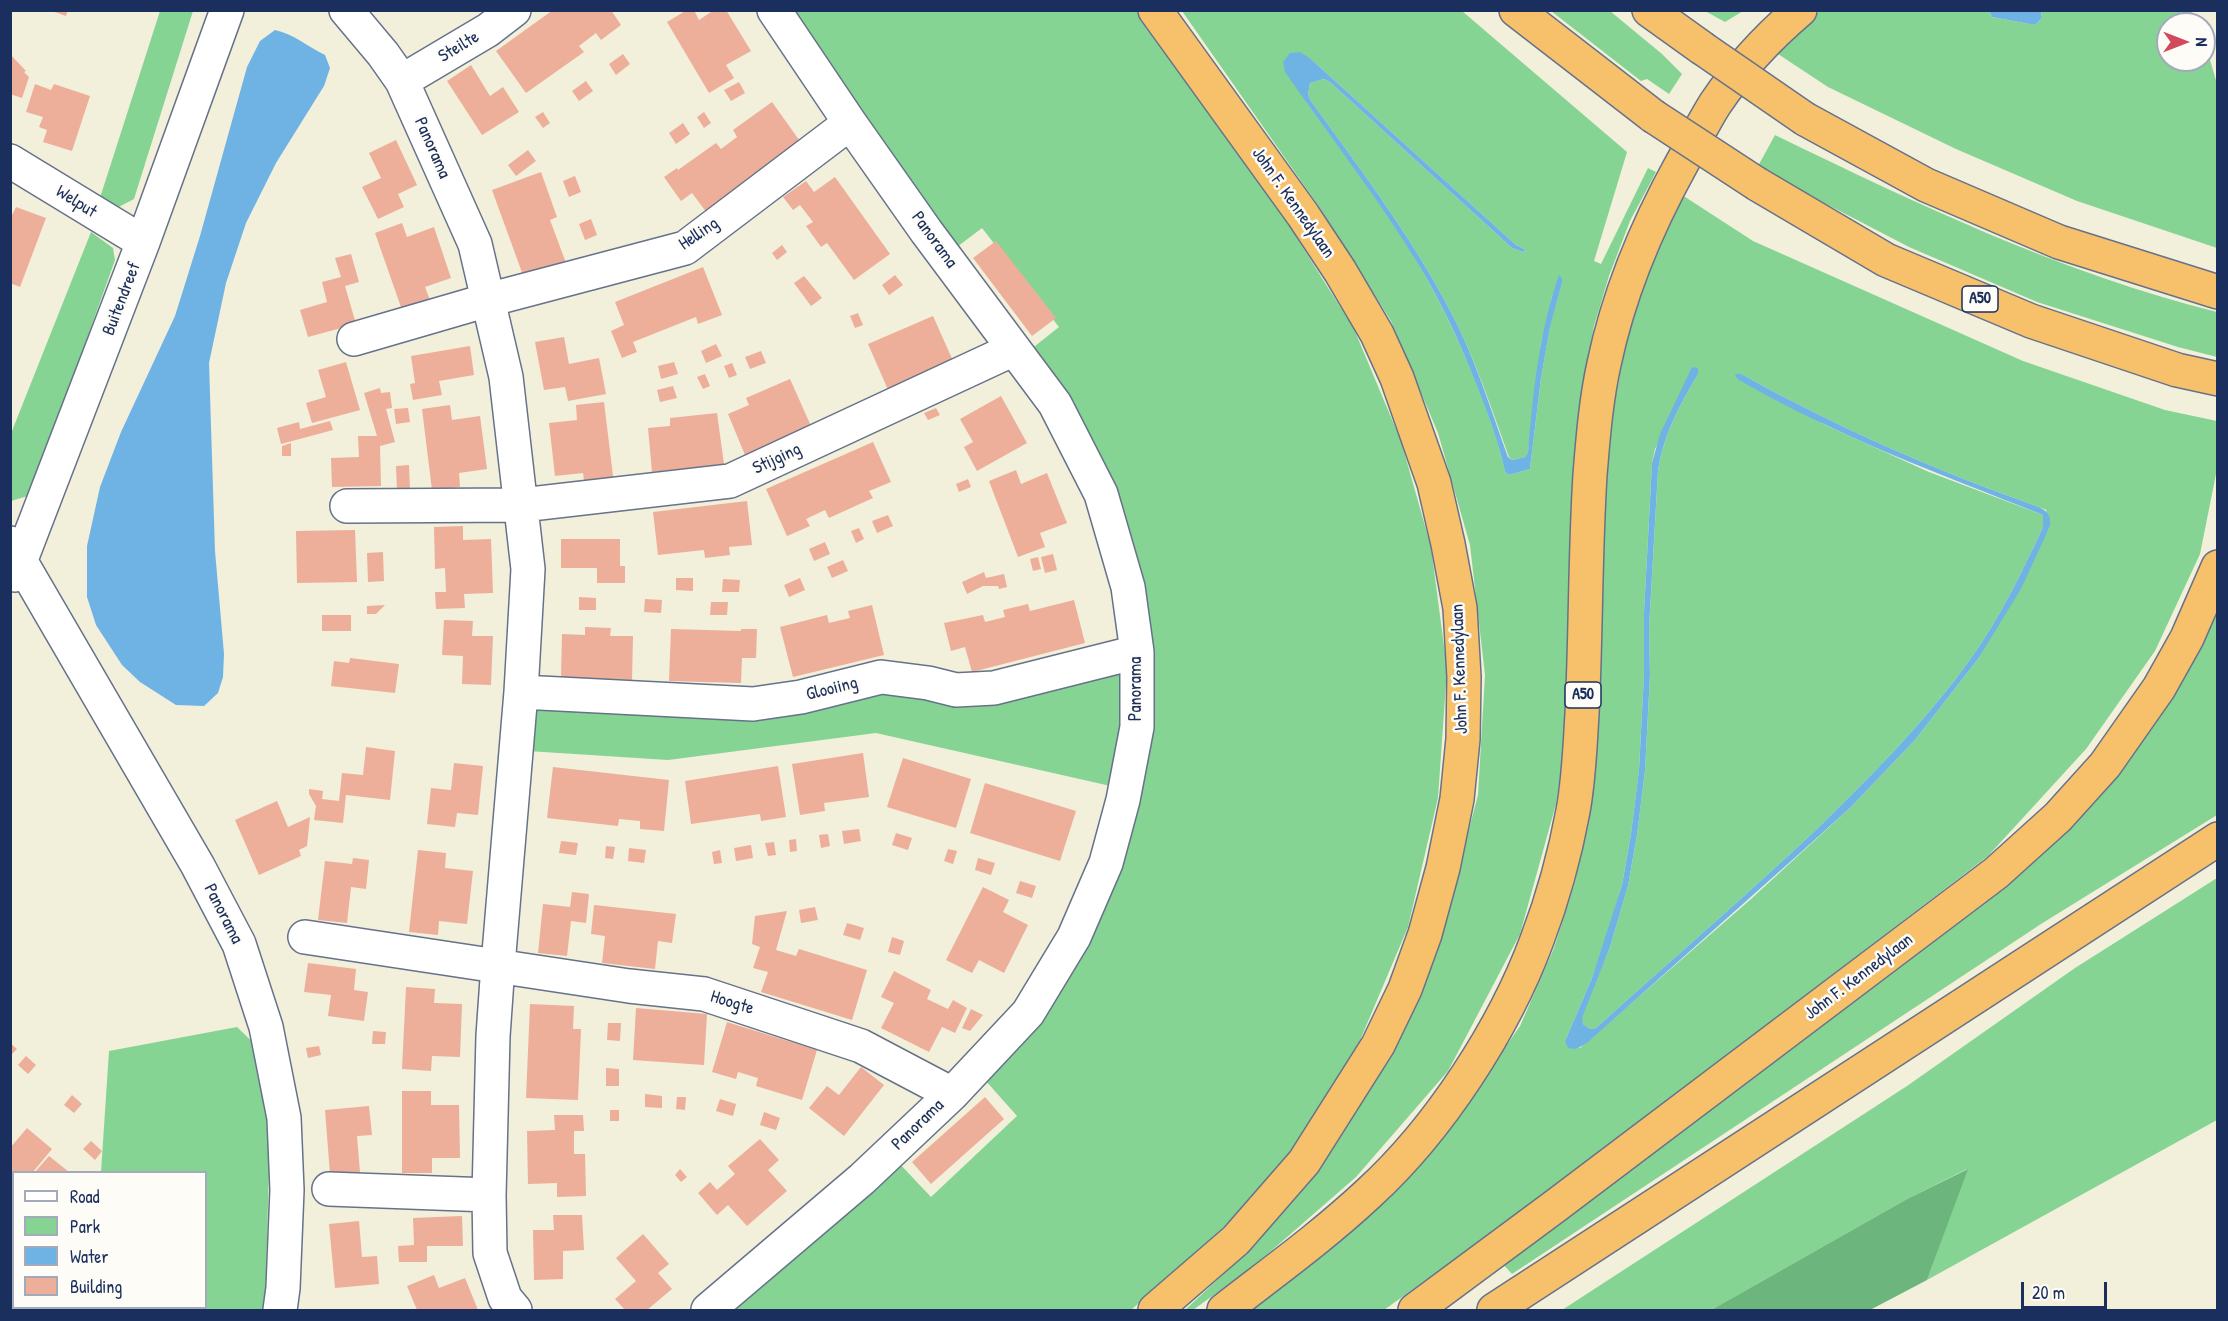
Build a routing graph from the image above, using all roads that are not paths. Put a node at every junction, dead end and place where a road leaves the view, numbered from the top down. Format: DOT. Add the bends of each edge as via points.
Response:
graph roads {
  1 [pos="227,10"];
  2 [pos="346,10"];
  3 [pos="514,10"];
  4 [pos="774,10"];
  5 [pos="1155,10"];
  6 [pos="1516,10"];
  7 [pos="1650,10"];
  8 [pos="1800,10"];
  9 [pos="402,81"];
  10 [pos="849,123"];
  11 [pos="10,161"];
  12 [pos="143,242"];
  13 [pos="2217,292"];
  14 [pos="488,300"];
  15 [pos="354,339"];
  16 [pos="1014,349"];
  17 [pos="2217,379"];
  18 [pos="522,505"];
  19 [pos="347,506"];
  20 [pos="14,563"];
  21 [pos="2217,567"];
  22 [pos="1137,652"];
  23 [pos="521,692"];
  24 [pos="2217,839"];
  25 [pos="305,938"];
  26 [pos="498,965"];
  27 [pos="952,1094"];
  28 [pos="329,1189"];
  29 [pos="489,1195"];
  30 [pos="280,1311"];
  31 [pos="515,1311"];
  32 [pos="708,1311"];
  33 [pos="1155,1311"];
  34 [pos="1224,1311"];
  35 [pos="1415,1311"];
  36 [pos="1494,1311"];
  1 -- 12 [label="street, Buitendreef"];
  2 -- 9 [label="street, Panorama"];
  3 -- 9 [label="street, Steilte"];
  4 -- 10 [label="street, Panorama"];
  5 -- 33 [label="highway, John F. Kennedylaan" via="1303,215 1377,334 1434,483 1460,608 1464,678 1457,799 1443,868 1405,989 1378,1045 1304,1162 1236,1240"];
  6 -- 17 [label="highway, A50, bridge" via="1653,116 1757,184 1886,260 2031,321 2177,370"];
  7 -- 13 [label="highway, bridge" via="1805,119 1926,185 2059,242"];
  8 -- 34 [label="highway, A50" via="1751,58 1715,105 1662,198 1621,297 1603,365 1593,433 1583,696 1573,809 1558,878 1532,952 1500,1023 1456,1091 1415,1144 1321,1236"];
  9 -- 14 [label="street, Panorama" via="475,244"];
  10 -- 14 [label="street, Helling" via="685,248"];
  10 -- 16 [label="street, Panorama"];
  11 -- 12 [label="street, Welput"];
  12 -- 20 [label="street, Buitendreef"];
  14 -- 15 [label="street"];
  14 -- 18 [label="street, Panorama" via="506,377"];
  16 -- 18 [label="street, Stijging" via="730,481"];
  16 -- 22 [label="street, Panorama" via="1055,404 1101,494 1128,587"];
  18 -- 19 [label="street"];
  18 -- 23 [label="street, Panorama" via="528,569"];
  20 -- 30 [label="street, Panorama" via="198,866 239,944 266,1027 284,1118 287,1190"];
  21 -- 35 [label="highway, John F. Kennedylaan" via="2187,638 2158,688 2105,765 2058,817 1996,873"];
  22 -- 23 [label="street, Glooiing" via="994,688 956,690 928,682 881,677 801,697 753,704"];
  22 -- 27 [label="street, Panorama" via="1137,727 1106,863 1074,937 1028,1013"];
  23 -- 26 [label="street, Panorama"];
  24 -- 36 [label="highway"];
  25 -- 26 [label="street"];
  26 -- 27 [label="street, Hoogte" via="731,1001 861,1046"];
  26 -- 29 [label="street, Panorama"];
  27 -- 32 [label="street, Panorama" via="862,1179"];
  28 -- 29 [label="street"];
  29 -- 31 [label="street, Panorama" via="490,1253 505,1298"];
}
